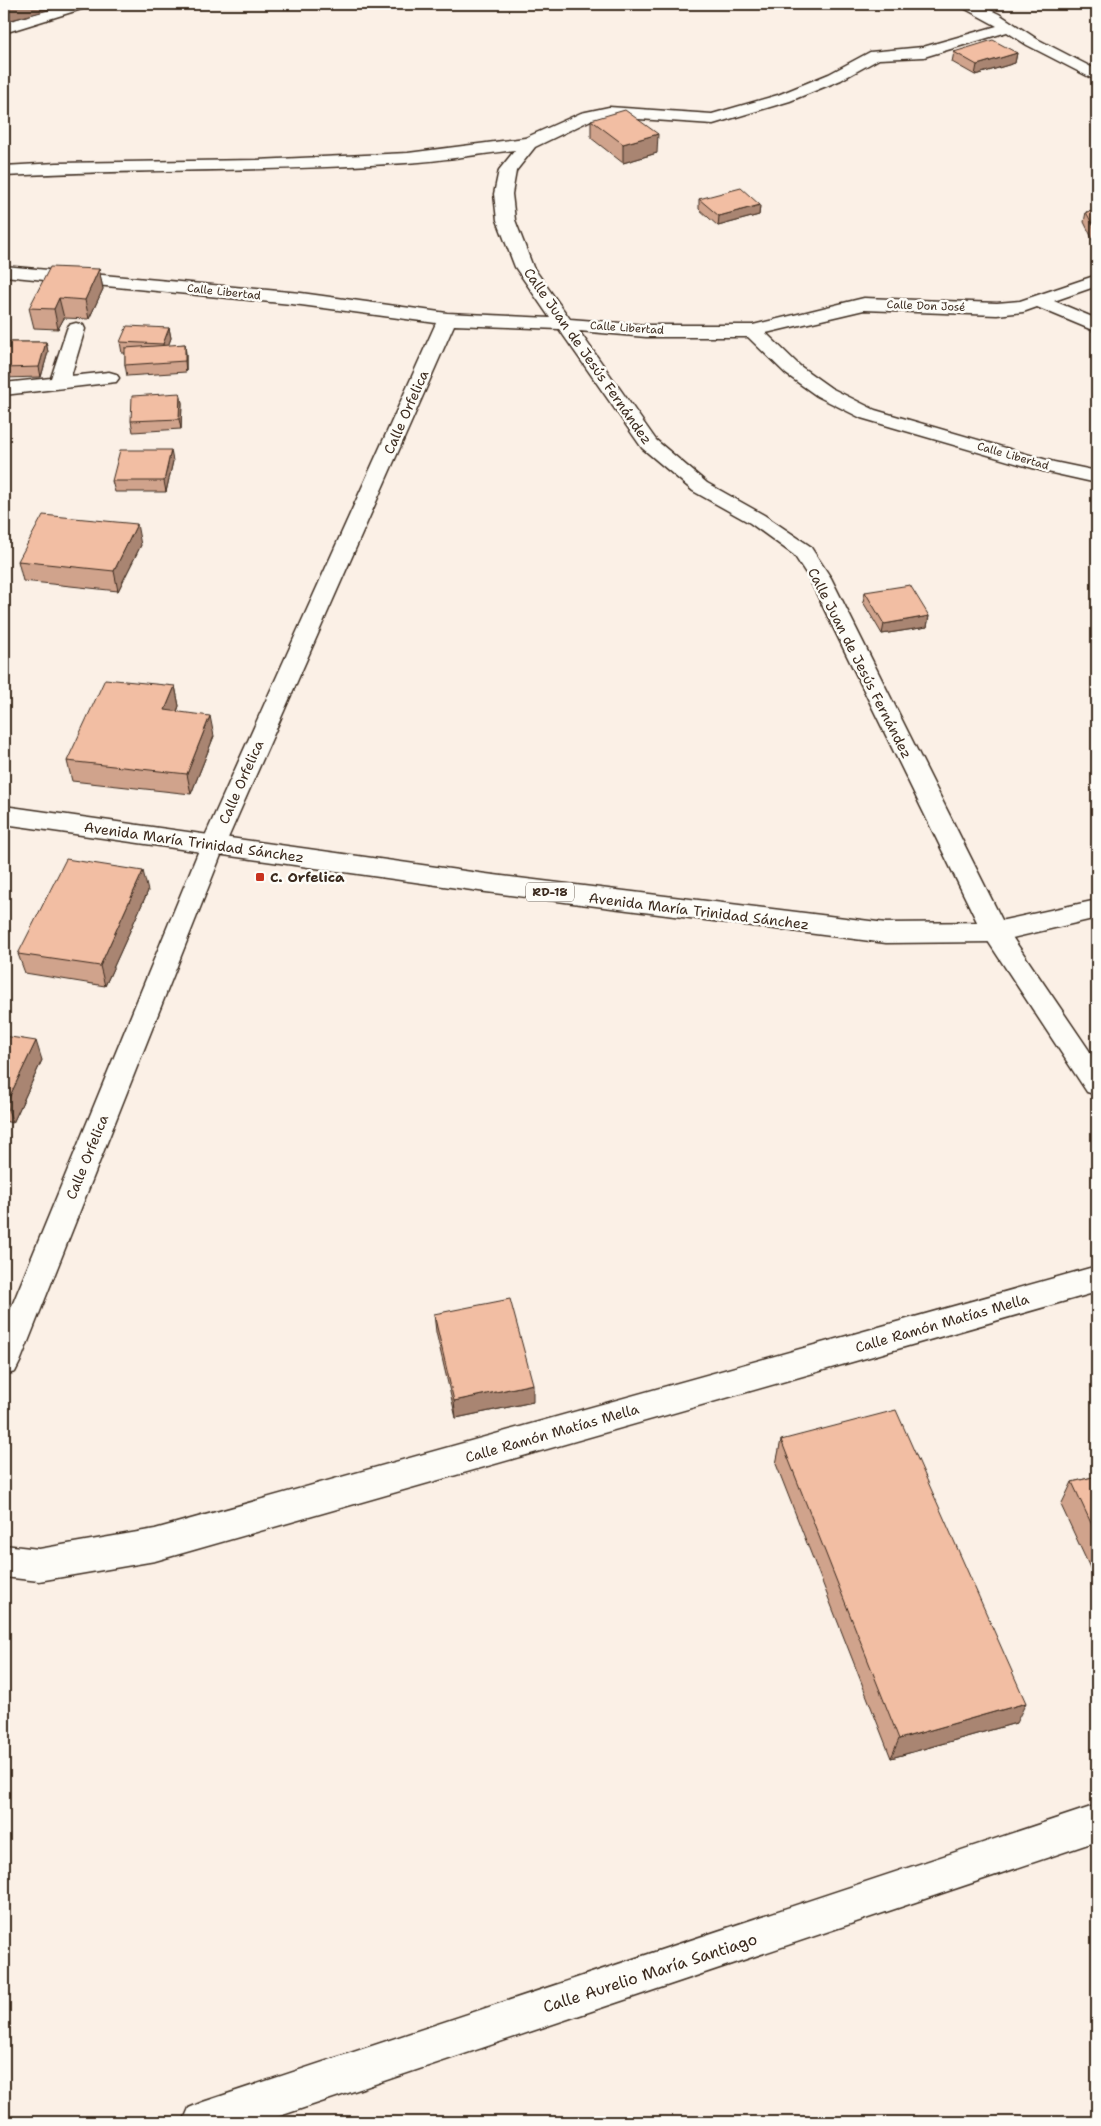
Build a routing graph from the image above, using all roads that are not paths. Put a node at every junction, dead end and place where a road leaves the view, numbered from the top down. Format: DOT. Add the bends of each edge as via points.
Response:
graph roads {
  1 [pos="83,4"];
  2 [pos="967,4"];
  3 [pos="1008,27"];
  4 [pos="4,28"];
  5 [pos="1097,76"];
  6 [pos="528,143"];
  7 [pos="4,172"];
  8 [pos="4,271"];
  9 [pos="1097,280"];
  10 [pos="1040,302"];
  11 [pos="447,319"];
  12 [pos="563,324"];
  13 [pos="1097,326"];
  14 [pos="76,329"];
  15 [pos="753,331"];
  16 [pos="109,378"];
  17 [pos="59,383"];
  18 [pos="4,389"];
  19 [pos="1097,476"];
  20 [pos="4,815"];
  21 [pos="213,845"];
  22 [pos="1097,909"];
  23 [pos="995,932"];
  24 [pos="1097,1084"];
  25 [pos="1097,1279"];
  26 [pos="4,1362"];
  27 [pos="4,1561"];
  28 [pos="1097,1823"];
  29 [pos="202,2122"];
  1 -- 4 [label="street"];
  2 -- 3 [label="street"];
  3 -- 5 [label="street"];
  3 -- 6 [label="street" via="924,52 876,55 835,77 784,98 713,119 609,112 587,116"];
  6 -- 7 [label="street" via="408,158 331,163 57,168"];
  6 -- 12 [label="street, Calle Juan de Jesús Fernández" via="508,170 503,194 506,220 524,267"];
  8 -- 11 [label="street, Calle Libertad" via="301,299"];
  9 -- 10 [label="street, Calle Don José"];
  10 -- 13 [label="street"];
  10 -- 15 [label="street, Calle Don José" via="997,309 864,304"];
  11 -- 12 [label="street, Calle Libertad"];
  11 -- 21 [label="street, Calle Orfelica"];
  12 -- 15 [label="street, Calle Libertad" via="646,331"];
  12 -- 23 [label="street, Calle Juan de Jesús Fernández" via="649,444 700,486 757,519 802,551 820,578"];
  14 -- 17 [label="street"];
  15 -- 19 [label="street, Calle Libertad" via="793,370 824,392 868,414 1050,467"];
  16 -- 17 [label="street"];
  17 -- 18 [label="street"];
  20 -- 21 [label="street, Avenida María Trinidad Sánchez / RD-18"];
  21 -- 23 [label="street, Avenida María Trinidad Sánchez / RD-18" via="823,926 886,933"];
  21 -- 26 [label="street, Calle Orfelica"];
  22 -- 23 [label="street, Avenida María Trinidad Sánchez / RD-18"];
  23 -- 24 [label="street, Calle Juan de Jesús Fernández"];
  25 -- 27 [label="street, Calle Ramón Matías Mella" via="155,1545 39,1565"];
  28 -- 29 [label="street, Calle Aurelio María Santiago"];
}
